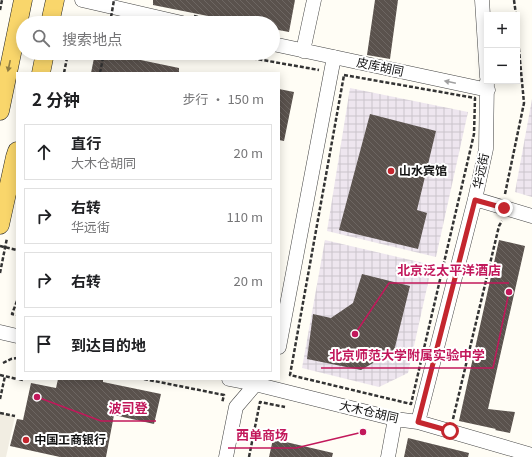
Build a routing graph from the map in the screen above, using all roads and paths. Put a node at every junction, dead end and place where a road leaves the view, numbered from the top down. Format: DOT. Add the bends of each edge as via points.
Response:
graph roads {
  1 [pos="2,0"];
  2 [pos="23,0"];
  3 [pos="55,0"];
  4 [pos="82,0"];
  5 [pos="114,0"];
  6 [pos="314,0"];
  7 [pos="482,0"];
  8 [pos="514,0"];
  9 [pos="0,10"];
  10 [pos="516,12"];
  11 [pos="20,16"];
  12 [pos="52,16"];
  13 [pos="111,16"];
  14 [pos="152,16"];
  15 [pos="16,34"];
  16 [pos="280,46"];
  17 [pos="485,48"];
  18 [pos="519,48"];
  19 [pos="303,51"];
  20 [pos="334,57"];
  21 [pos="44,60"];
  22 [pos="67,60"];
  23 [pos="103,60"];
  24 [pos="261,60"];
  25 [pos="311,68"];
  26 [pos="41,72"];
  27 [pos="64,72"];
  28 [pos="100,72"];
  29 [pos="484,82"];
  30 [pos="487,84"];
  31 [pos="475,98"];
  32 [pos="0,111"];
  33 [pos="16,154"];
  34 [pos="505,192"];
  35 [pos="475,200"];
  36 [pos="532,216"];
  37 [pos="502,220"];
  38 [pos="0,225"];
  39 [pos="0,246"];
  40 [pos="16,250"];
  41 [pos="16,304"];
  42 [pos="16,315"];
  43 [pos="0,332"];
  44 [pos="16,336"];
  45 [pos="280,342"];
  46 [pos="16,358"];
  47 [pos="3,363"];
  48 [pos="0,375"];
  49 [pos="290,375"];
  50 [pos="5,376"];
  51 [pos="16,379"];
  52 [pos="149,380"];
  53 [pos="239,380"];
  54 [pos="258,382"];
  55 [pos="224,395"];
  56 [pos="0,399"];
  57 [pos="260,402"];
  58 [pos="0,413"];
  59 [pos="454,414"];
  60 [pos="15,416"];
  61 [pos="395,419"];
  62 [pos="418,422"];
  63 [pos="532,455"];
  64 [pos="226,457"];
  65 [pos="249,457"];
  66 [pos="388,457"];
  1 -- 9 [label="path"];
  2 -- 11 [label="main road, one-way"];
  3 -- 12 [label="main road"];
  4 -- 14 [label="street"];
  5 -- 13 [label="path, bridge"];
  6 -- 19 [label="street"];
  7 -- 17 [label="street, 华远街"];
  8 -- 10 [label="path"];
  15 -- 32 [label="main road, one-way"];
  16 -- 19 [label="street, 皮库胡同"];
  18 -- 34 [label="path" via="524,103"];
  19 -- 20 [label="street, 皮库胡同"];
  29 -- 20 [label="street, 皮库胡同, one-way"];
  20 -- 45 [label="street"];
  21 -- 26 [label="main road"];
  22 -- 27 [label="path"];
  23 -- 28 [label="path"];
  24 -- 25 [label="path"];
  30 -- 35 [label="street, 华远街" via="486,149"];
  31 -- 49 [label="path" via="474,134 410,404"];
  33 -- 38 [label="main road"];
  35 -- 36 [label="street"];
  35 -- 62 [label="street, 华远街"];
  37 -- 59 [label="path"];
  39 -- 40 [label="path, bridge"];
  41 -- 42 [label="path" via="12,314"];
  43 -- 44 [label="street"];
  46 -- 47 [label="path"];
  48 -- 50 [label="path, bridge"];
  50 -- 51 [label="path, bridge"];
  50 -- 56 [label="path"];
  52 -- 55 [label="path"];
  53 -- 54 [label="street, 大木仓胡同"];
  54 -- 61 [label="street, 大木仓胡同"];
  54 -- 64 [label="street" via="236,407"];
  57 -- 65 [label="path"];
  58 -- 60 [label="path"];
  61 -- 62 [label="street, 大木仓胡同"];
  61 -- 66 [label="street"];
  62 -- 63 [label="street, 大木仓胡同"];
}
